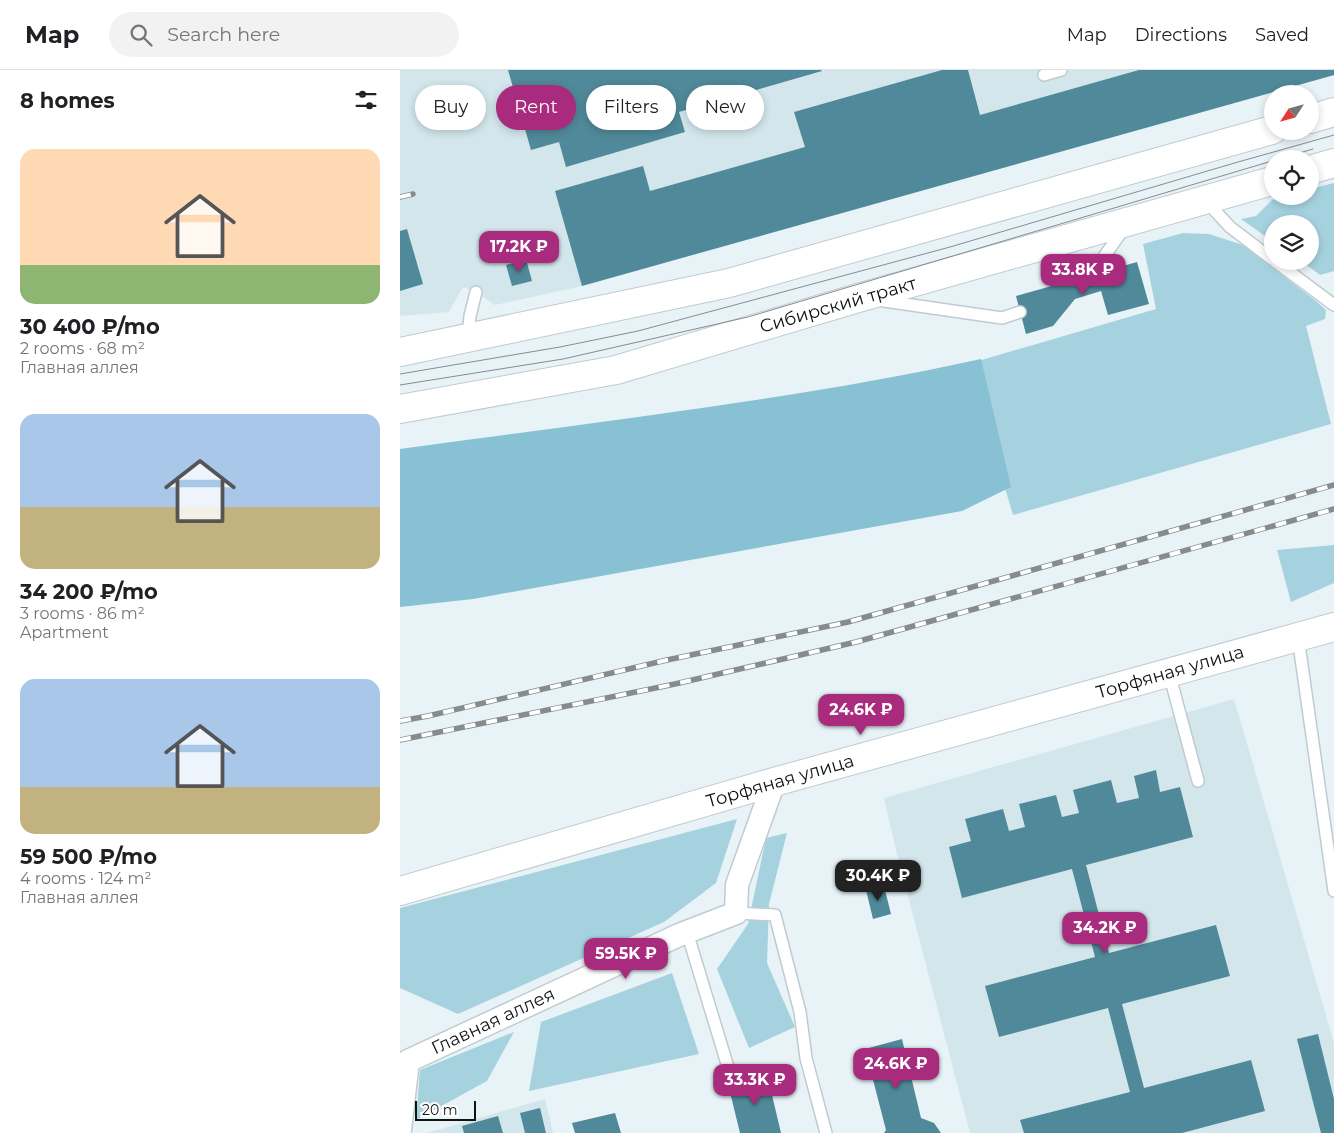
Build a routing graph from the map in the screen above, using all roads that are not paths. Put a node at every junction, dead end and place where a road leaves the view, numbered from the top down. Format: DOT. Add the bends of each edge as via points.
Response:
graph roads {
  1 [pos="1061,70"];
  2 [pos="1044,75"];
  3 [pos="1334,112"];
  4 [pos="1319,116"];
  5 [pos="1264,132"];
  6 [pos="1334,163"];
  7 [pos="1319,167"];
  8 [pos="1264,183"];
  9 [pos="1206,201"];
  10 [pos="1127,223"];
  11 [pos="1264,252"];
  12 [pos="1287,270"];
  13 [pos="1091,275"];
  14 [pos="476,292"];
  15 [pos="858,298"];
  16 [pos="1334,305"];
  17 [pos="1020,312"];
  18 [pos="468,338"];
  19 [pos="400,352"];
  20 [pos="400,409"];
  21 [pos="1334,627"];
  22 [pos="1298,636"];
  23 [pos="1169,673"];
  24 [pos="1198,781"];
  25 [pos="774,782"];
  26 [pos="400,891"];
  27 [pos="1334,891"];
  28 [pos="736,913"];
  29 [pos="687,932"];
  30 [pos="728,1066"];
  31 [pos="403,1076"];
  32 [pos="400,1130"];
  33 [pos="826,1133"];
  1 -- 2 [label="lane"];
  3 -- 4 [label="main road"];
  5 -- 18 [label="main road" via="729,283"];
  6 -- 7 [label="main road"];
  8 -- 9 [label="main road, Сибирский тракт"];
  9 -- 10 [label="main road, Сибирский тракт"];
  9 -- 11 [label="lane" via="1230,227"];
  10 -- 13 [label="lane"];
  10 -- 15 [label="main road, Сибирский тракт"];
  12 -- 16 [label="lane"];
  14 -- 18 [label="lane"];
  15 -- 17 [label="lane" via="1002,318"];
  15 -- 20 [label="main road, Сибирский тракт" via="616,370"];
  18 -- 19 [label="main road"];
  21 -- 22 [label="main road, Торфяная улица"];
  22 -- 23 [label="main road, Торфяная улица"];
  22 -- 27 [label="lane"];
  23 -- 24 [label="lane"];
  23 -- 25 [label="main road, Торфяная улица"];
  25 -- 26 [label="main road, Торфяная улица"];
  25 -- 28 [label="street" via="736,885"];
  28 -- 29 [label="street, Главная аллея"];
  28 -- 33 [label="lane" via="775,914"];
  29 -- 30 [label="lane"];
  29 -- 31 [label="street, Главная аллея" via="408,1061"];
  31 -- 32 [label="street, Главная аллея"];
}
